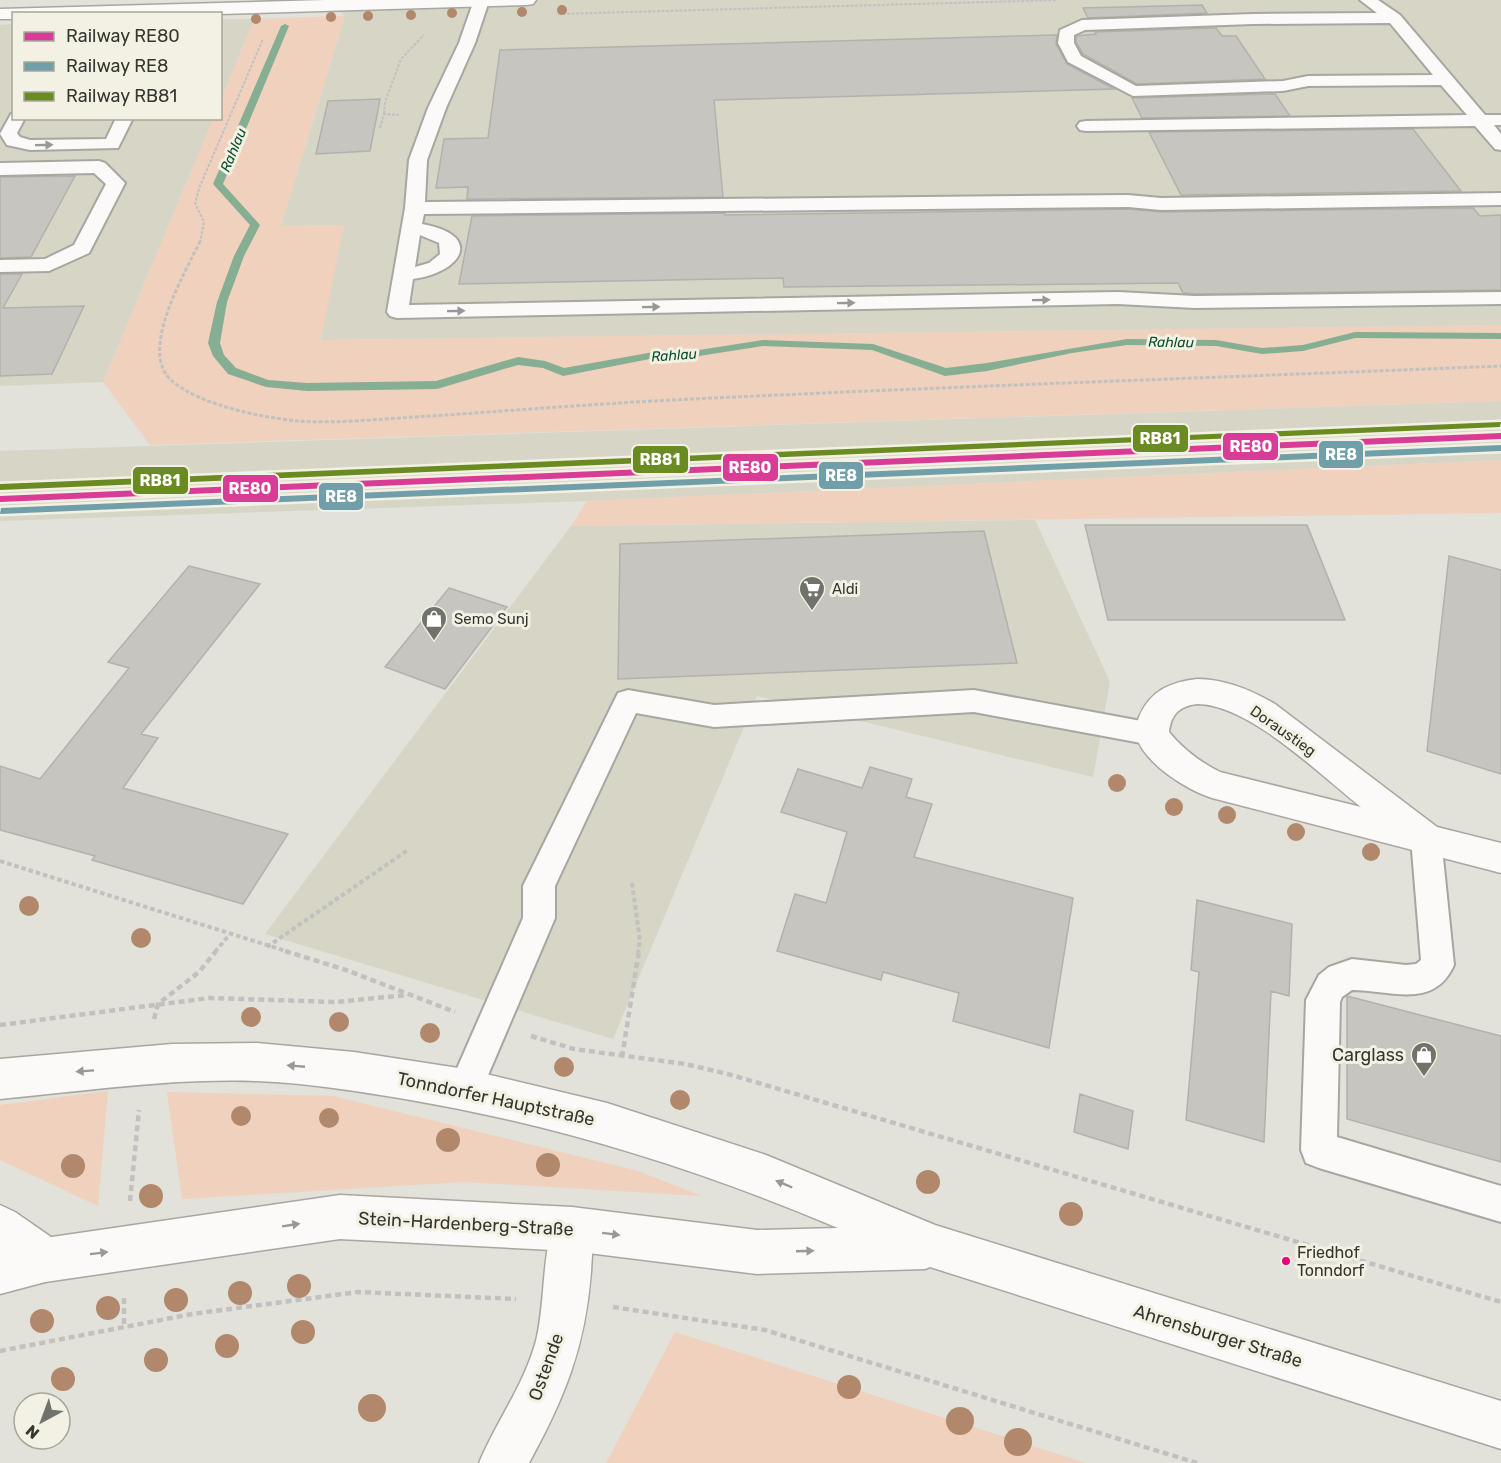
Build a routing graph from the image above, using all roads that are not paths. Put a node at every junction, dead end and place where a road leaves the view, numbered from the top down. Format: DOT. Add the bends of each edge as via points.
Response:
graph roads {
  1 [pos="527,0"];
  2 [pos="1368,0"];
  3 [pos="1395,0"];
  4 [pos="376,2"];
  5 [pos="320,3"];
  6 [pos="478,9"];
  7 [pos="178,12"];
  8 [pos="1394,18"];
  9 [pos="1446,80"];
  10 [pos="16,120"];
  11 [pos="124,120"];
  12 [pos="1480,120"];
  13 [pos="1501,120"];
  14 [pos="1086,126"];
  15 [pos="1501,145"];
  16 [pos="0,169"];
  17 [pos="1501,199"];
  18 [pos="414,218"];
  19 [pos="0,266"];
  20 [pos="404,274"];
  21 [pos="1501,298"];
  22 [pos="1152,734"];
  23 [pos="1426,838"];
  24 [pos="1501,858"];
  25 [pos="0,1079"];
  26 [pos="465,1089"];
  27 [pos="1501,1204"];
  28 [pos="0,1227"];
  29 [pos="572,1230"];
  30 [pos="935,1247"];
  31 [pos="45,1260"];
  32 [pos="0,1272"];
  33 [pos="1501,1425"];
  34 [pos="503,1463"];
  1 -- 6 [label="main road"];
  2 -- 8 [label="lane"];
  3 -- 8 [label="lane"];
  4 -- 5 [label="main road"];
  4 -- 6 [label="main road"];
  5 -- 7 [label="main road"];
  6 -- 18 [label="lane" via="418,160"];
  8 -- 9 [label="lane"];
  8 -- 9 [label="lane" via="1082,25 1066,33 1066,43 1074,59 1132,91 1283,86 1308,81"];
  9 -- 12 [label="lane"];
  10 -- 11 [label="lane, one-way" via="8,133 13,141 30,145 112,144"];
  12 -- 13 [label="lane"];
  12 -- 14 [label="lane"];
  12 -- 15 [label="lane"];
  16 -- 19 [label="lane" via="99,166 116,183 82,249 49,265"];
  17 -- 18 [label="lane" via="1161,204 914,201"];
  18 -- 20 [label="lane"];
  18 -- 20 [label="lane" via="449,241 450,254 435,268"];
  20 -- 21 [label="lane, one-way" via="398,312 1118,298 1195,302"];
  22 -- 23 [label="main road, Doraustieg" via="1171,759 1212,784"];
  22 -- 23 [label="main road, Doraustieg" via="1159,709 1172,697 1188,692 1230,697 1258,710 1289,732"];
  22 -- 26 [label="lane" via="974,701 714,716 628,701 539,886 539,918"];
  23 -- 24 [label="main road, Doraustieg"];
  23 -- 27 [label="lane" via="1438,965 1418,980 1360,974 1341,977 1328,987 1323,1000 1319,1150"];
  26 -- 25 [label="main road, Tonndorfer Hauptstraße, one-way" via="354,1071 257,1062 172,1063"];
  30 -- 26 [label="main road, Tonndorfer Hauptstraße, one-way" via="766,1176 606,1123"];
  28 -- 31 [label="main road"];
  29 -- 30 [label="main road, Stein-Hardenberg-Straße, one-way" via="757,1252"];
  31 -- 29 [label="main road, Stein-Hardenberg-Straße, one-way" via="340,1217"];
  29 -- 34 [label="main road, Ostende" via="558,1342 525,1423"];
  30 -- 33 [label="main road, Ahrensburger Straße"];
  31 -- 32 [label="main road, Stein-Hardenberg-Straße"];
}
